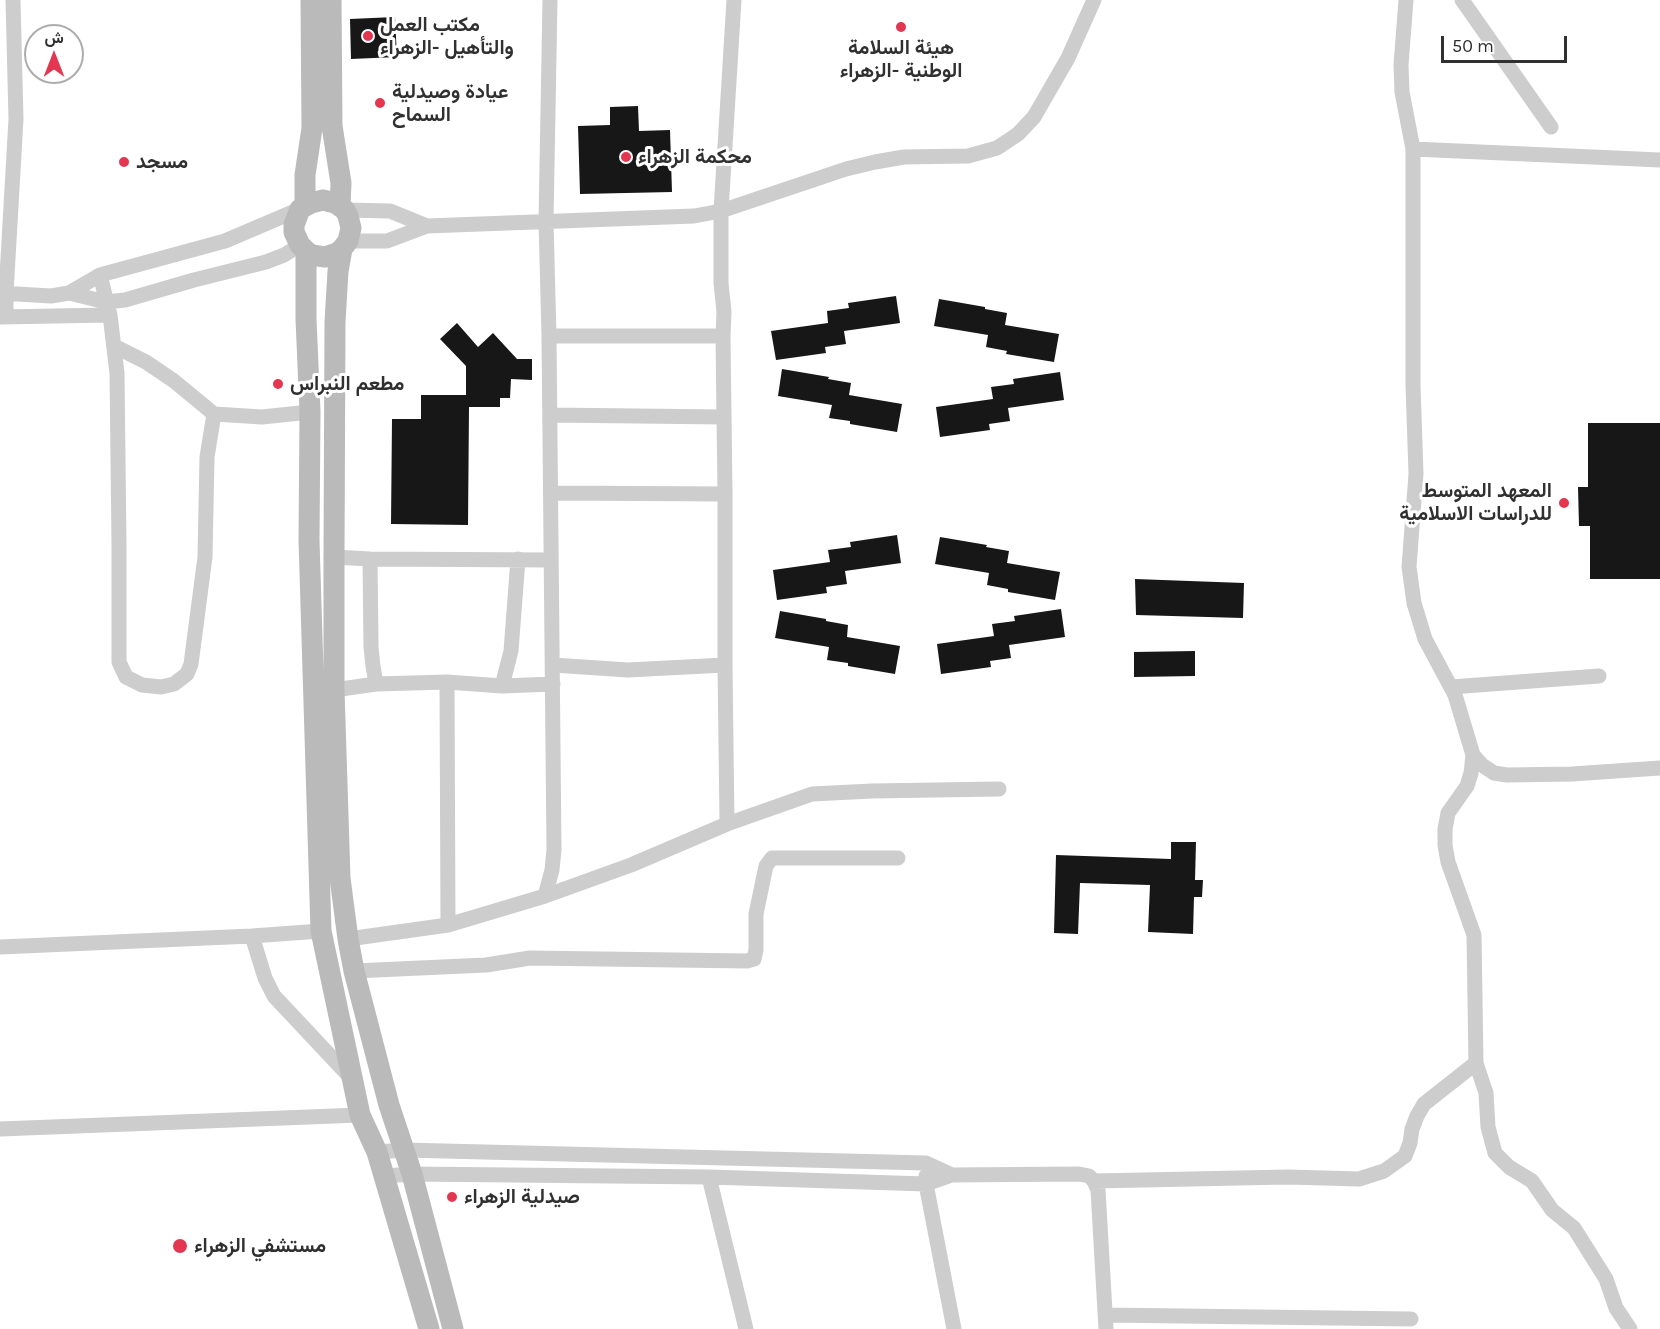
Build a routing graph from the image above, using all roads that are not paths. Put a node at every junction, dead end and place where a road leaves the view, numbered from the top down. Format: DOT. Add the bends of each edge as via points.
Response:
graph roads {
  1 [pos="311,0"];
  2 [pos="331,0"];
  3 [pos="550,0"];
  4 [pos="734,0"];
  5 [pos="1094,0"];
  6 [pos="1406,0"];
  7 [pos="1462,0"];
  8 [pos="9,4"];
  9 [pos="16,119"];
  10 [pos="0,120"];
  11 [pos="1551,127"];
  12 [pos="1413,149"];
  13 [pos="1660,160"];
  14 [pos="302,208"];
  15 [pos="342,208"];
  16 [pos="721,211"];
  17 [pos="546,221"];
  18 [pos="427,226"];
  19 [pos="345,245"];
  20 [pos="303,248"];
  21 [pos="100,275"];
  22 [pos="3,293"];
  23 [pos="69,293"];
  24 [pos="108,309"];
  25 [pos="3,317"];
  26 [pos="549,336"];
  27 [pos="723,336"];
  28 [pos="114,346"];
  29 [pos="310,412"];
  30 [pos="214,414"];
  31 [pos="550,415"];
  32 [pos="724,417"];
  33 [pos="551,493"];
  34 [pos="725,494"];
  35 [pos="334,557"];
  36 [pos="370,559"];
  37 [pos="518,560"];
  38 [pos="551,560"];
  39 [pos="553,665"];
  40 [pos="725,665"];
  41 [pos="1599,676"];
  42 [pos="447,682"];
  43 [pos="376,684"];
  44 [pos="553,684"];
  45 [pos="502,686"];
  46 [pos="1451,687"];
  47 [pos="334,690"];
  48 [pos="1473,755"];
  49 [pos="1660,768"];
  50 [pos="999,789"];
  51 [pos="727,824"];
  52 [pos="898,858"];
  53 [pos="545,896"];
  54 [pos="448,925"];
  55 [pos="321,931"];
  56 [pos="252,936"];
  57 [pos="348,939"];
  58 [pos="0,947"];
  59 [pos="354,972"];
  60 [pos="1476,1063"];
  61 [pos="353,1080"];
  62 [pos="360,1115"];
  63 [pos="0,1129"];
  64 [pos="404,1150"];
  65 [pos="377,1152"];
  66 [pos="926,1163"];
  67 [pos="412,1174"];
  68 [pos="952,1175"];
  69 [pos="384,1176"];
  70 [pos="709,1177"];
  71 [pos="1094,1181"];
  72 [pos="926,1184"];
  73 [pos="1411,1319"];
  74 [pos="1106,1322"];
  75 [pos="429,1329"];
  76 [pos="453,1329"];
  77 [pos="746,1329"];
  78 [pos="954,1329"];
  79 [pos="1630,1329"];
  1 -- 14 [label="street" via="312,128"];
  2 -- 15 [label="street" via="332,126"];
  3 -- 17 [label="street"];
  4 -- 16 [label="street"];
  5 -- 16 [label="street" via="1068,58 1034,117 1018,134 997,147 968,156 904,157 846,169"];
  6 -- 12 [label="street" via="1401,83"];
  7 -- 11 [label="street"];
  8 -- 9 [label="street"];
  9 -- 10 [label="street"];
  9 -- 22 [label="street"];
  12 -- 13 [label="street"];
  12 -- 46 [label="street" via="1416,474 1409,567 1425,639"];
  14 -- 15 [label="street" via="323,200"];
  14 -- 20 [label="street" via="294,232"];
  14 -- 21 [label="street" via="225,241"];
  15 -- 18 [label="street" via="390,211"];
  15 -- 19 [label="street" via="351,228"];
  16 -- 17 [label="street" via="694,216"];
  16 -- 27 [label="street"];
  17 -- 18 [label="street"];
  17 -- 26 [label="street"];
  18 -- 19 [label="street" via="387,241"];
  19 -- 20 [label="street" via="337,253 325,256 312,255"];
  19 -- 35 [label="street" via="338,271 335,322"];
  20 -- 24 [label="street"];
  20 -- 29 [label="street"];
  21 -- 23 [label="street"];
  21 -- 24 [label="street"];
  22 -- 23 [label="street"];
  22 -- 25 [label="street"];
  23 -- 24 [label="street"];
  24 -- 25 [label="street"];
  24 -- 28 [label="street"];
  26 -- 27 [label="street"];
  26 -- 31 [label="street"];
  27 -- 32 [label="street"];
  28 -- 30 [label="street" via="174,381"];
  28 -- 30 [label="street" via="119,662 126,677 142,685 174,684 192,664 205,557 207,457"];
  29 -- 30 [label="street" via="262,417"];
  29 -- 55 [label="street" via="309,540"];
  31 -- 32 [label="street"];
  31 -- 33 [label="street"];
  32 -- 34 [label="street"];
  33 -- 34 [label="street"];
  33 -- 38 [label="street"];
  34 -- 40 [label="street"];
  35 -- 36 [label="street"];
  35 -- 47 [label="street"];
  36 -- 37 [label="street"];
  36 -- 43 [label="street" via="371,647"];
  37 -- 38 [label="street"];
  37 -- 45 [label="street" via="511,651"];
  38 -- 39 [label="street"];
  39 -- 40 [label="street" via="628,670"];
  39 -- 44 [label="street"];
  40 -- 51 [label="street"];
  41 -- 46 [label="street"];
  42 -- 43 [label="street"];
  42 -- 45 [label="street"];
  42 -- 54 [label="street"];
  43 -- 47 [label="street"];
  44 -- 45 [label="street"];
  44 -- 53 [label="street" via="554,850"];
  46 -- 48 [label="street"];
  47 -- 57 [label="street" via="340,878"];
  48 -- 49 [label="street" via="1482,765 1507,775"];
  48 -- 60 [label="street" via="1467,786 1448,813 1445,837 1448,862 1474,935"];
  50 -- 51 [label="street" via="812,794"];
  51 -- 53 [label="street"];
  52 -- 59 [label="street" via="772,858 766,866 756,914 756,950 754,958 747,960 530,958 486,965"];
  53 -- 54 [label="street"];
  54 -- 57 [label="street"];
  55 -- 56 [label="street"];
  55 -- 61 [label="street"];
  56 -- 58 [label="street"];
  56 -- 61 [label="street" via="274,996"];
  57 -- 59 [label="street"];
  59 -- 64 [label="street"];
  60 -- 71 [label="street" via="1424,1104 1405,1156 1372,1175 1359,1179"];
  60 -- 79 [label="street" via="1486,1093 1488,1127 1495,1153 1532,1181 1551,1210 1574,1228 1606,1279 1616,1308"];
  61 -- 62 [label="street"];
  62 -- 63 [label="street"];
  62 -- 65 [label="street"];
  64 -- 65 [label="street"];
  64 -- 66 [label="street"];
  64 -- 67 [label="street"];
  65 -- 69 [label="street"];
  66 -- 68 [label="street"];
  66 -- 72 [label="street"];
  67 -- 69 [label="street"];
  67 -- 70 [label="street"];
  67 -- 76 [label="street"];
  68 -- 71 [label="street" via="1079,1174"];
  68 -- 72 [label="street"];
  69 -- 75 [label="street"];
  70 -- 72 [label="street"];
  70 -- 77 [label="street"];
  71 -- 74 [label="street" via="1098,1190"];
  72 -- 78 [label="street"];
  73 -- 74 [label="street"];
}
